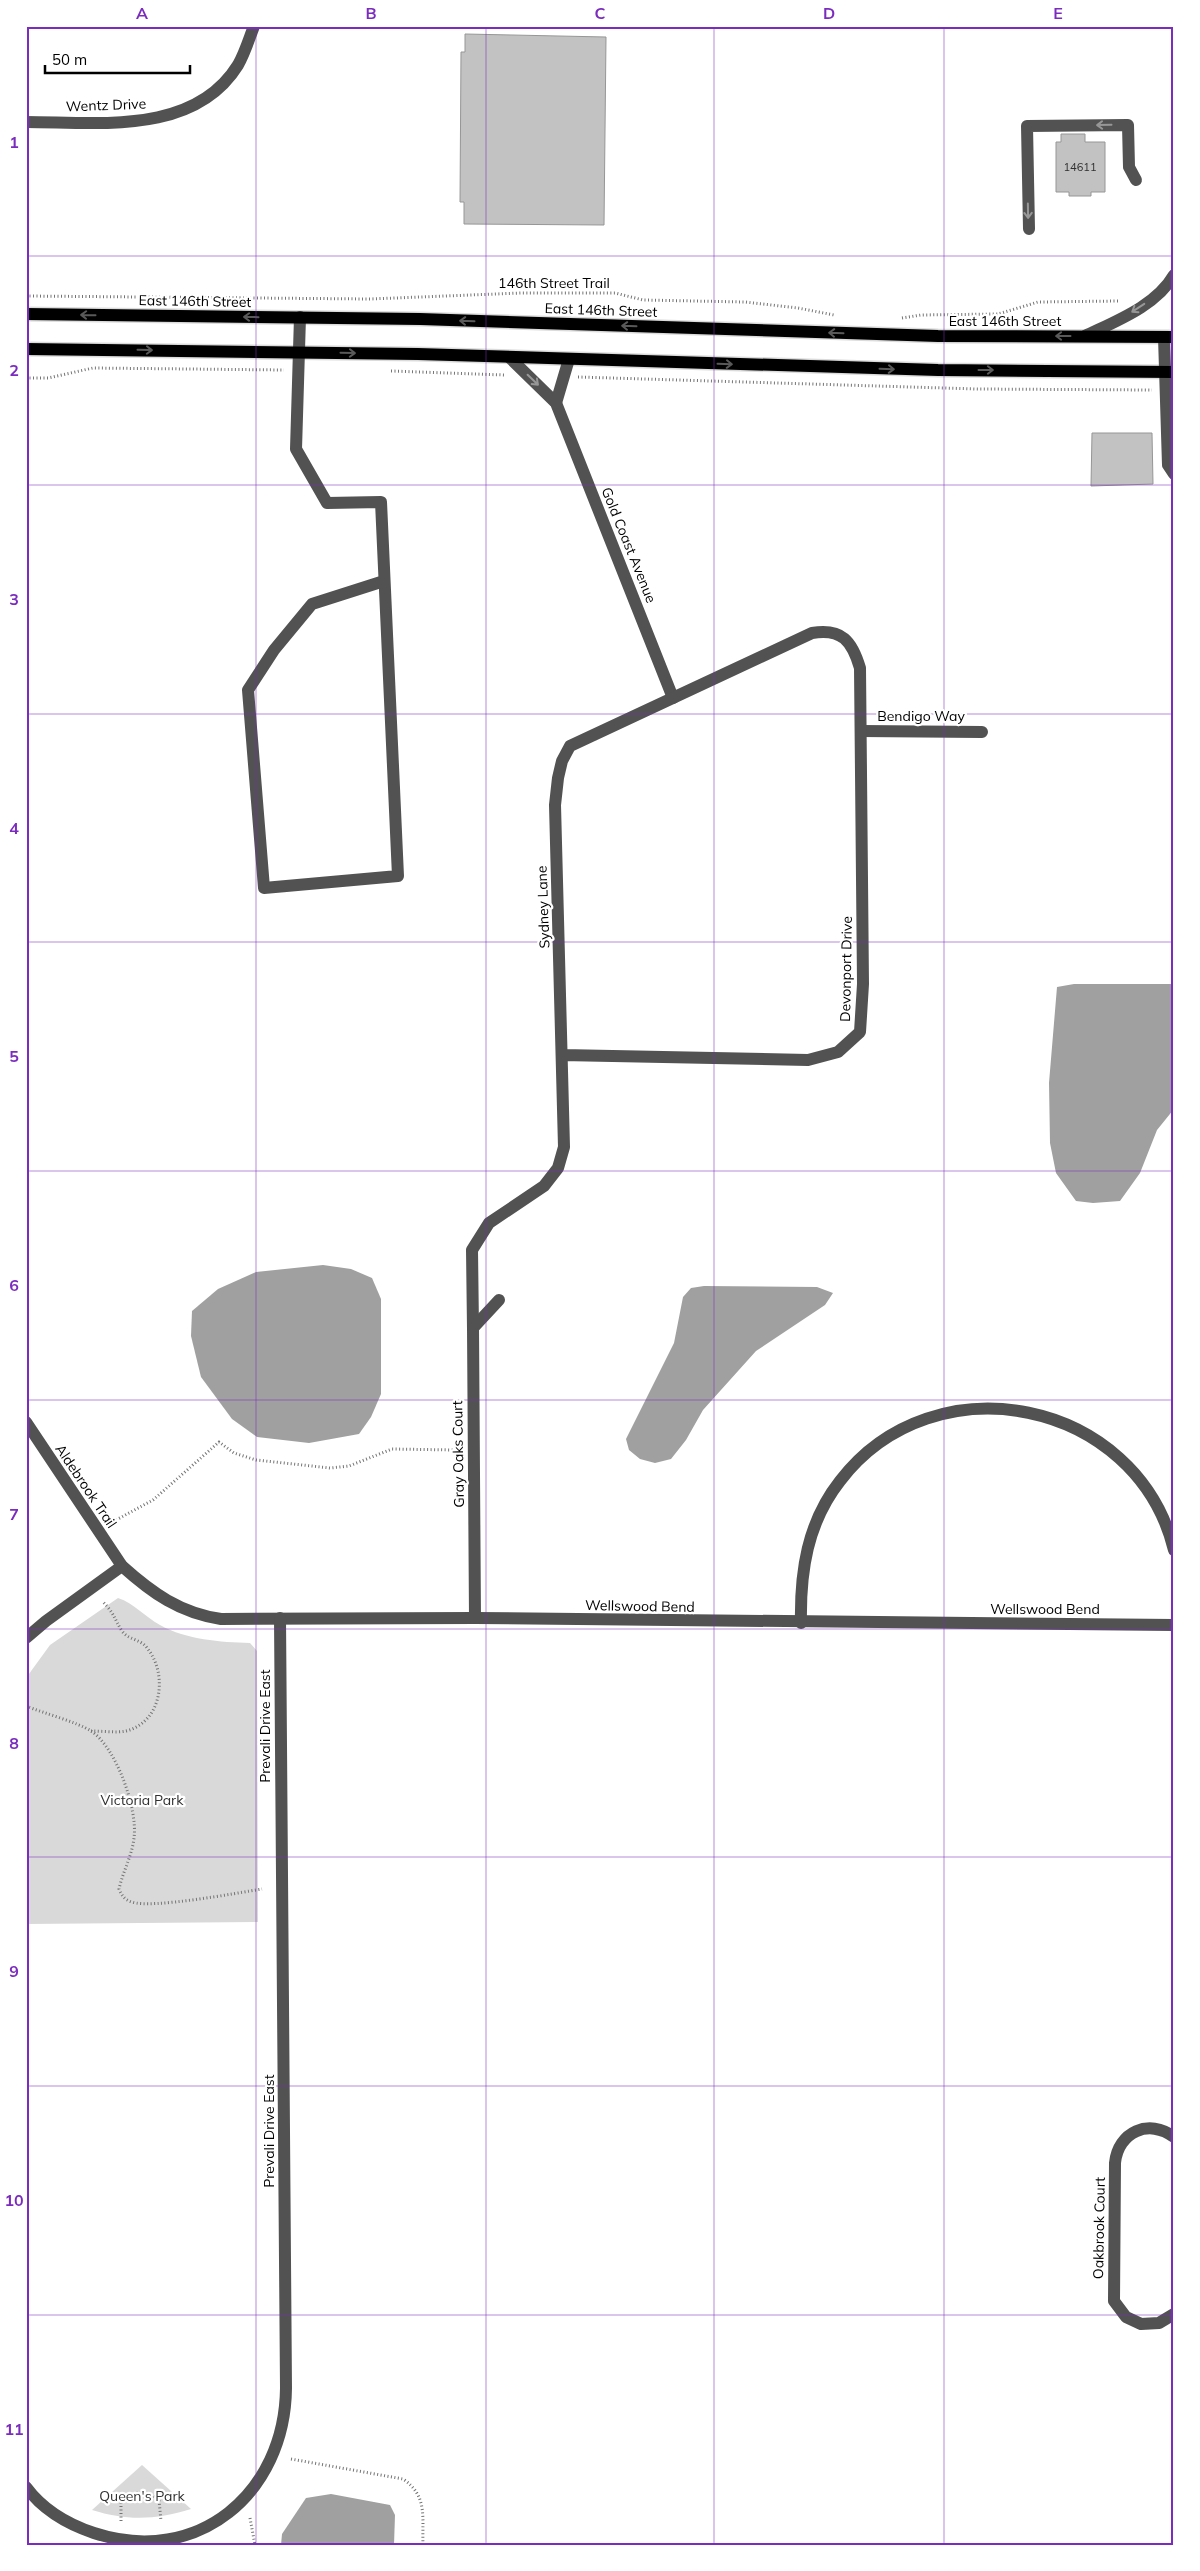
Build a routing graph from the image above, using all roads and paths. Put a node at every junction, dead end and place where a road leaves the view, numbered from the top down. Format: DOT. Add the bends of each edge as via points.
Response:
graph roads {
  1 [pos="254,26"];
  2 [pos="26,122"];
  3 [pos="1136,180"];
  4 [pos="1029,229"];
  5 [pos="1174,275"];
  6 [pos="26,296"];
  7 [pos="1127,301"];
  8 [pos="26,314"];
  9 [pos="838,316"];
  10 [pos="300,317"];
  11 [pos="895,318"];
  12 [pos="1085,336"];
  13 [pos="1169,337"];
  14 [pos="26,349"];
  15 [pos="299,352"];
  16 [pos="509,357"];
  17 [pos="569,359"];
  18 [pos="299,370"];
  19 [pos="384,371"];
  20 [pos="1169,372"];
  21 [pos="528,376"];
  22 [pos="564,377"];
  23 [pos="26,378"];
  24 [pos="1164,390"];
  25 [pos="556,403"];
  26 [pos="1174,474"];
  27 [pos="384,581"];
  28 [pos="842,637"];
  29 [pos="673,698"];
  30 [pos="860,731"];
  31 [pos="982,732"];
  32 [pos="562,1055"];
  33 [pos="499,1300"];
  34 [pos="473,1328"];
  35 [pos="26,1422"];
  36 [pos="454,1450"];
  37 [pos="116,1520"];
  38 [pos="1174,1550"];
  39 [pos="122,1566"];
  40 [pos="104,1602"];
  41 [pos="280,1618"];
  42 [pos="475,1618"];
  43 [pos="801,1623"];
  44 [pos="1174,1626"];
  45 [pos="26,1638"];
  46 [pos="26,1706"];
  47 [pos="91,1731"];
  48 [pos="262,1889"];
  49 [pos="1174,2137"];
  50 [pos="1174,2314"];
  51 [pos="291,2459"];
  52 [pos="26,2487"];
  53 [pos="250,2518"];
  54 [pos="120,2521"];
  55 [pos="161,2521"];
  56 [pos="255,2545"];
  57 [pos="423,2545"];
  1 -- 2 [label="street, Wentz Drive" via="238,66 221,85 200,102 175,113 147,120 118,122"];
  3 -- 4 [label="street, one-way" via="1128,167 1128,125 1027,126"];
  5 -- 12 [label="street, one-way" via="1148,302"];
  6 -- 9 [label="path, 146th Street Trail" via="370,299 521,293 615,294 643,300 745,302"];
  7 -- 11 [label="path" via="1038,302 998,314"];
  10 -- 8 [label="main road, East 146th Street, one-way"];
  12 -- 10 [label="main road, East 146th Street, one-way" via="938,336"];
  10 -- 15 [label="street"];
  12 -- 13 [label="main road, East 146th Street"];
  13 -- 20 [label="street"];
  14 -- 15 [label="main road, one-way"];
  15 -- 16 [label="main road, one-way"];
  15 -- 18 [label="street"];
  16 -- 17 [label="main road"];
  16 -- 21 [label="street, Gold Coast Avenue"];
  17 -- 20 [label="main road, one-way" via="938,370"];
  17 -- 22 [label="street"];
  18 -- 23 [label="path" via="93,368 48,378"];
  18 -- 27 [label="street" via="296,449 328,503 381,502"];
  19 -- 21 [label="path"];
  20 -- 24 [label="street"];
  21 -- 25 [label="street, Gold Coast Avenue, one-way"];
  22 -- 24 [label="path" via="977,389"];
  22 -- 25 [label="street"];
  24 -- 26 [label="street" via="1168,465"];
  25 -- 29 [label="street, Gold Coast Avenue"];
  27 -- 27 [label="street" via="398,876 264,888 248,690 274,650 312,604"];
  28 -- 29 [label="street, Sydney Lane" via="828,630 812,633"];
  28 -- 30 [label="street, Devonport Drive" via="854,647 860,668"];
  29 -- 32 [label="street, Sydney Lane" via="570,746 562,761 555,805"];
  30 -- 31 [label="street, Bendigo Way"];
  30 -- 32 [label="street, Devonport Drive" via="863,984 860,1032 838,1052 808,1060"];
  32 -- 34 [label="street, Sydney Lane" via="564,1147 558,1168 544,1186 489,1223 472,1250"];
  33 -- 34 [label="street"];
  34 -- 42 [label="street, Gray Oaks Court"];
  35 -- 39 [label="street, Aldebrook Trail"];
  36 -- 37 [label="path" via="392,1449 349,1466 330,1468 256,1460 234,1453 219,1442 153,1500"];
  38 -- 43 [label="street" via="1156,1505 1137,1477 1107,1448 1077,1429 1048,1417 996,1407 947,1413 895,1433 863,1457 839,1482 809,1540 801,1581"];
  39 -- 41 [label="street, Wellswood Bend" via="142,1585 186,1611 221,1618"];
  39 -- 45 [label="street"];
  40 -- 47 [label="path" via="114,1613 124,1634 146,1646 159,1671 161,1684 151,1713 138,1724 126,1731"];
  41 -- 42 [label="street, Wellswood Bend"];
  41 -- 52 [label="street, Prevali Drive East" via="284,2424 265,2473 241,2502 208,2526 188,2534 142,2542 80,2529 49,2511"];
  42 -- 43 [label="street, Wellswood Bend"];
  43 -- 44 [label="street, Wellswood Bend"];
  46 -- 47 [label="path"];
  47 -- 48 [label="path" via="111,1753 134,1816 133,1847 119,1889 125,1898 137,1903 174,1902"];
  49 -- 50 [label="street, Oakbrook Court" via="1157,2128 1141,2129 1127,2136 1118,2150 1115,2163 1114,2280 1114,2301 1126,2317 1141,2324 1153,2324"];
  51 -- 57 [label="path" via="403,2479 420,2496"];
  53 -- 56 [label="path"];
  54 -- 55 [label="path" via="121,2500 129,2494 140,2493 152,2494 159,2500"];
}
